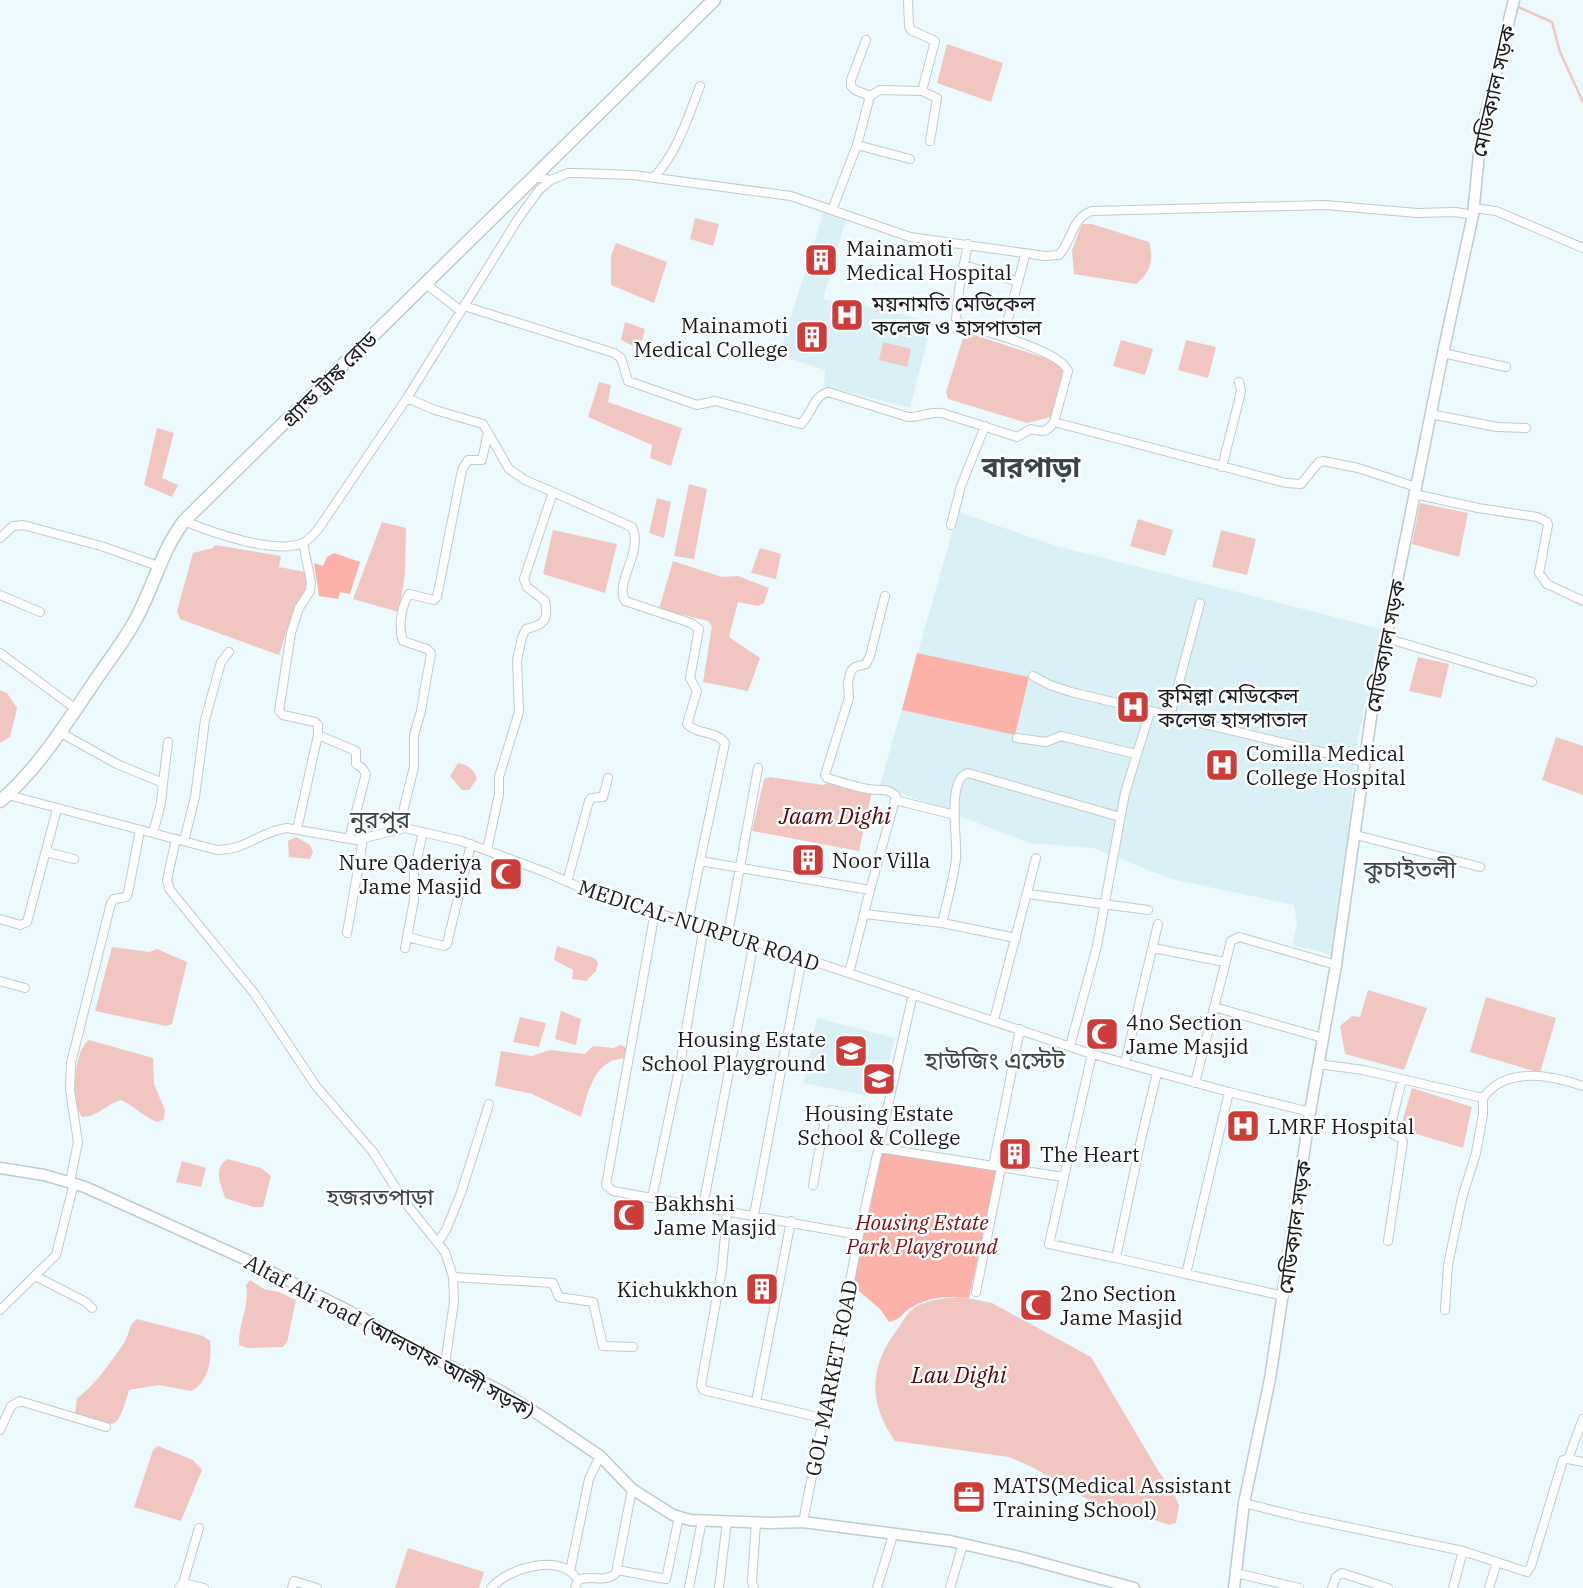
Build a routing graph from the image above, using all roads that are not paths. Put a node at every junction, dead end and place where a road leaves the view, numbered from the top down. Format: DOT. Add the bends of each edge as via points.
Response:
graph roads {
  1 [pos="714,0"];
  2 [pos="908,0"];
  3 [pos="1514,0"];
  4 [pos="866,40"];
  5 [pos="700,86"];
  6 [pos="922,91"];
  7 [pos="870,96"];
  8 [pos="930,141"];
  9 [pos="857,145"];
  10 [pos="910,159"];
  11 [pos="533,177"];
  12 [pos="653,178"];
  13 [pos="551,180"];
  14 [pos="832,210"];
  15 [pos="1473,212"];
  16 [pos="968,244"];
  17 [pos="1583,248"];
  18 [pos="1025,255"];
  19 [pos="964,265"];
  20 [pos="1017,282"];
  21 [pos="426,284"];
  22 [pos="462,309"];
  23 [pos="1003,337"];
  24 [pos="1443,353"];
  25 [pos="1506,367"];
  26 [pos="1239,382"];
  27 [pos="407,398"];
  28 [pos="1430,414"];
  29 [pos="1054,422"];
  30 [pos="985,426"];
  31 [pos="1526,428"];
  32 [pos="488,432"];
  33 [pos="1222,467"];
  34 [pos="1415,491"];
  35 [pos="553,492"];
  36 [pos="184,521"];
  37 [pos="951,526"];
  38 [pos="0,538"];
  39 [pos="303,543"];
  40 [pos="158,566"];
  41 [pos="0,595"];
  42 [pos="885,596"];
  43 [pos="1583,601"];
  44 [pos="1200,603"];
  45 [pos="40,612"];
  46 [pos="1386,638"];
  47 [pos="229,652"];
  48 [pos="0,653"];
  49 [pos="1033,676"];
  50 [pos="1532,681"];
  51 [pos="76,709"];
  52 [pos="1150,712"];
  53 [pos="1170,716"];
  54 [pos="59,732"];
  55 [pos="318,735"];
  56 [pos="1017,738"];
  57 [pos="168,742"];
  58 [pos="1136,754"];
  59 [pos="1363,762"];
  60 [pos="758,768"];
  61 [pos="608,778"];
  62 [pos="163,783"];
  63 [pos="4,798"];
  64 [pos="895,800"];
  65 [pos="57,809"];
  66 [pos="955,816"];
  67 [pos="1120,817"];
  68 [pos="399,828"];
  69 [pos="297,829"];
  70 [pos="140,830"];
  71 [pos="423,832"];
  72 [pos="153,833"];
  73 [pos="1356,835"];
  74 [pos="349,839"];
  75 [pos="180,840"];
  76 [pos="363,840"];
  77 [pos="471,844"];
  78 [pos="487,850"];
  79 [pos="46,852"];
  80 [pos="1036,858"];
  81 [pos="74,859"];
  82 [pos="700,861"];
  83 [pos="1480,867"];
  84 [pos="740,868"];
  85 [pos="567,882"];
  86 [pos="870,890"];
  87 [pos="1028,894"];
  88 [pos="1104,903"];
  89 [pos="1148,910"];
  90 [pos="655,912"];
  91 [pos="865,914"];
  92 [pos="0,919"];
  93 [pos="688,922"];
  94 [pos="942,923"];
  95 [pos="1158,925"];
  96 [pos="704,926"];
  97 [pos="348,933"];
  98 [pos="728,933"];
  99 [pos="407,937"];
  100 [pos="1016,939"];
  101 [pos="754,942"];
  102 [pos="405,948"];
  103 [pos="1153,948"];
  104 [pos="802,958"];
  105 [pos="1225,962"];
  106 [pos="1336,965"];
  107 [pos="849,973"];
  108 [pos="0,981"];
  109 [pos="25,988"];
  110 [pos="913,993"];
  111 [pos="1214,1007"];
  112 [pos="995,1020"];
  113 [pos="1020,1029"];
  114 [pos="1323,1038"];
  115 [pos="1070,1046"];
  116 [pos="1092,1054"];
  117 [pos="1125,1063"];
  118 [pos="1319,1064"];
  119 [pos="1157,1073"];
  120 [pos="1402,1079"];
  121 [pos="1195,1083"];
  122 [pos="1583,1086"];
  123 [pos="1229,1092"];
  124 [pos="1483,1098"];
  125 [pos="489,1104"];
  126 [pos="1310,1112"];
  127 [pos="885,1120"];
  128 [pos="879,1148"];
  129 [pos="997,1167"];
  130 [pos="0,1168"];
  131 [pos="1063,1177"];
  132 [pos="72,1182"];
  133 [pos="813,1185"];
  134 [pos="652,1198"];
  135 [pos="704,1206"];
  136 [pos="727,1211"];
  137 [pos="754,1215"];
  138 [pos="791,1221"];
  139 [pos="859,1235"];
  140 [pos="1388,1241"];
  141 [pos="438,1242"];
  142 [pos="1116,1258"];
  143 [pos="1186,1274"];
  144 [pos="34,1276"];
  145 [pos="453,1277"];
  146 [pos="976,1292"];
  147 [pos="1284,1296"];
  148 [pos="92,1308"];
  149 [pos="0,1310"];
  150 [pos="1445,1310"];
  151 [pos="633,1348"];
  152 [pos="445,1364"];
  153 [pos="756,1402"];
  154 [pos="4,1411"];
  155 [pos="822,1418"];
  156 [pos="1583,1419"];
  157 [pos="106,1427"];
  158 [pos="0,1430"];
  159 [pos="600,1456"];
  160 [pos="1568,1459"];
  161 [pos="1583,1462"];
  162 [pos="632,1489"];
  163 [pos="1244,1503"];
  164 [pos="680,1517"];
  165 [pos="702,1520"];
  166 [pos="727,1521"];
  167 [pos="803,1522"];
  168 [pos="756,1523"];
  169 [pos="199,1528"];
  170 [pos="892,1535"];
  171 [pos="963,1544"];
  172 [pos="1463,1551"];
  173 [pos="1497,1562"];
  174 [pos="617,1570"];
  175 [pos="570,1571"];
  176 [pos="1236,1573"];
  177 [pos="577,1584"];
  178 [pos="181,1585"];
  179 [pos="1114,1585"];
  180 [pos="204,1588"];
  181 [pos="292,1588"];
  182 [pos="317,1588"];
  183 [pos="491,1588"];
  184 [pos="689,1588"];
  185 [pos="719,1588"];
  186 [pos="754,1588"];
  187 [pos="877,1588"];
  188 [pos="950,1588"];
  189 [pos="1134,1588"];
  190 [pos="1234,1588"];
  191 [pos="1299,1588"];
  192 [pos="1332,1588"];
  193 [pos="1388,1588"];
  194 [pos="1453,1588"];
  195 [pos="1489,1588"];
  1 -- 11 [label="highway, গ্র্যান্ড ট্রাঙ্ক রোড"];
  2 -- 6 [label="street" via="911,30 935,41"];
  3 -- 15 [label="main road, মেডিক্যাল সড়ক" via="1481,133"];
  4 -- 7 [label="street" via="851,86"];
  5 -- 12 [label="street" via="682,133"];
  6 -- 7 [label="street" via="880,90"];
  6 -- 8 [label="street" via="937,97"];
  7 -- 9 [label="street"];
  9 -- 10 [label="street"];
  9 -- 14 [label="street"];
  11 -- 13 [label="street"];
  11 -- 21 [label="highway, গ্র্যান্ড ট্রাঙ্ক রোড"];
  12 -- 13 [label="street" via="568,173"];
  12 -- 14 [label="street" via="791,196"];
  13 -- 22 [label="street" via="531,200"];
  14 -- 16 [label="street" via="910,237"];
  15 -- 17 [label="street" via="1496,211"];
  15 -- 18 [label="street" via="1417,213 1325,205 1087,212 1078,218 1059,255"];
  15 -- 24 [label="main road, মেডিক্যাল সড়ক"];
  16 -- 18 [label="street"];
  16 -- 19 [label="street"];
  18 -- 20 [label="street"];
  19 -- 20 [label="street"];
  19 -- 23 [label="street" via="956,318 960,324"];
  20 -- 23 [label="street"];
  21 -- 22 [label="street"];
  21 -- 36 [label="highway, গ্র্যান্ড ট্রাঙ্ক রোড"];
  22 -- 27 [label="street"];
  22 -- 30 [label="street" via="614,353 624,363 628,381 697,405 715,401 801,424 817,397 828,392 908,417 942,413"];
  23 -- 29 [label="street" via="1060,359 1066,366"];
  24 -- 25 [label="street"];
  24 -- 28 [label="main road, মেডিক্যাল সড়ক"];
  26 -- 33 [label="street" via="1239,400"];
  27 -- 32 [label="street" via="476,421"];
  27 -- 39 [label="street" via="319,528"];
  28 -- 31 [label="street"];
  28 -- 34 [label="main road, মেডিক্যাল সড়ক"];
  29 -- 30 [label="street" via="1049,430 1031,429 1017,436"];
  29 -- 33 [label="street"];
  30 -- 37 [label="street"];
  32 -- 35 [label="street" via="509,469"];
  32 -- 68 [label="street" via="482,460 466,461 462,470 437,597 409,594 404,606 403,641 431,653 414,736 414,767"];
  33 -- 34 [label="street" via="1301,484 1318,462 1329,461"];
  34 -- 43 [label="street" via="1545,521 1548,526 1539,573 1546,584"];
  34 -- 46 [label="main road, মেডিক্যাল সড়ক"];
  35 -- 78 [label="street" via="524,579 545,601 544,621 526,629 518,651 519,712 499,777"];
  35 -- 82 [label="street" via="632,527 636,537 622,593 625,601 699,629 690,678 697,691 687,724 725,743"];
  36 -- 39 [label="street" via="247,541"];
  36 -- 40 [label="highway, গ্র্যান্ড ট্রাঙ্ক রোড"];
  38 -- 40 [label="street" via="23,524"];
  39 -- 55 [label="street" via="310,591 291,633 279,711 315,722"];
  40 -- 51 [label="highway, গ্র্যান্ড ট্রাঙ্ক রোড" via="136,619"];
  41 -- 45 [label="street"];
  42 -- 64 [label="street" via="870,656 866,664 851,671 849,698 825,775 891,791"];
  44 -- 53 [label="street"];
  46 -- 50 [label="street"];
  46 -- 59 [label="main road, মেডিক্যাল সড়ক"];
  47 -- 75 [label="street" via="205,720 195,797"];
  48 -- 51 [label="street"];
  49 -- 52 [label="street" via="1071,692"];
  51 -- 54 [label="highway, গ্র্যান্ড ট্রাঙ্ক রোড"];
  52 -- 53 [label="street"];
  52 -- 58 [label="street"];
  53 -- 59 [label="street"];
  54 -- 62 [label="street"];
  54 -- 63 [label="highway, গ্র্যান্ড ট্রাঙ্ক রোড"];
  55 -- 69 [label="street"];
  55 -- 74 [label="street" via="354,749 356,764 366,771"];
  56 -- 58 [label="street" via="1046,742 1061,736"];
  57 -- 62 [label="street"];
  58 -- 67 [label="street"];
  59 -- 73 [label="main road, মেডিক্যাল সড়ক"];
  60 -- 84 [label="street"];
  61 -- 85 [label="street" via="603,797 589,801"];
  62 -- 72 [label="street"];
  63 -- 65 [label="street, MEDICAL-NURPUR ROAD"];
  64 -- 66 [label="street"];
  64 -- 86 [label="street"];
  65 -- 70 [label="street, MEDICAL-NURPUR ROAD"];
  65 -- 79 [label="street"];
  66 -- 67 [label="street" via="961,777 968,773"];
  66 -- 94 [label="street" via="956,857"];
  67 -- 88 [label="street"];
  68 -- 71 [label="street, MEDICAL-NURPUR ROAD"];
  68 -- 76 [label="street, MEDICAL-NURPUR ROAD"];
  69 -- 74 [label="street, MEDICAL-NURPUR ROAD"];
  69 -- 75 [label="street, MEDICAL-NURPUR ROAD" via="278,829 225,850"];
  70 -- 72 [label="street, MEDICAL-NURPUR ROAD"];
  70 -- 132 [label="street" via="128,893 111,903 75,1038 69,1090 78,1142"];
  71 -- 77 [label="street, MEDICAL-NURPUR ROAD"];
  71 -- 99 [label="street"];
  72 -- 75 [label="street, MEDICAL-NURPUR ROAD"];
  73 -- 83 [label="street"];
  73 -- 106 [label="main road, মেডিক্যাল সড়ক"];
  74 -- 76 [label="street, MEDICAL-NURPUR ROAD"];
  75 -- 141 [label="street" via="167,880 170,890 254,993 316,1086 373,1152 404,1201"];
  76 -- 97 [label="street"];
  77 -- 78 [label="street, MEDICAL-NURPUR ROAD"];
  77 -- 99 [label="street" via="447,944"];
  78 -- 85 [label="street, MEDICAL-NURPUR ROAD"];
  79 -- 81 [label="street"];
  79 -- 92 [label="street" via="26,922 20,925"];
  80 -- 87 [label="street"];
  82 -- 84 [label="street"];
  82 -- 93 [label="street"];
  84 -- 86 [label="street"];
  84 -- 98 [label="street"];
  85 -- 90 [label="street, MEDICAL-NURPUR ROAD"];
  86 -- 91 [label="street"];
  87 -- 88 [label="street"];
  87 -- 100 [label="street"];
  88 -- 89 [label="street"];
  88 -- 115 [label="street"];
  90 -- 93 [label="street, MEDICAL-NURPUR ROAD"];
  90 -- 134 [label="street" via="606,1185 613,1191"];
  91 -- 94 [label="street"];
  91 -- 107 [label="street"];
  93 -- 96 [label="street, MEDICAL-NURPUR ROAD"];
  94 -- 100 [label="street"];
  95 -- 103 [label="street"];
  96 -- 98 [label="street, MEDICAL-NURPUR ROAD"];
  96 -- 134 [label="street"];
  98 -- 101 [label="street, MEDICAL-NURPUR ROAD"];
  99 -- 102 [label="street"];
  100 -- 112 [label="street"];
  101 -- 104 [label="street, MEDICAL-NURPUR ROAD"];
  101 -- 135 [label="street"];
  103 -- 105 [label="street"];
  103 -- 117 [label="street"];
  104 -- 107 [label="street, MEDICAL-NURPUR ROAD"];
  104 -- 137 [label="street"];
  105 -- 106 [label="street" via="1231,941 1239,937"];
  105 -- 111 [label="street"];
  106 -- 114 [label="main road, মেডিক্যাল সড়ক"];
  107 -- 110 [label="street, MEDICAL-NURPUR ROAD"];
  108 -- 109 [label="street"];
  110 -- 112 [label="street, MEDICAL-NURPUR ROAD"];
  110 -- 127 [label="street, GOL MARKET ROAD"];
  111 -- 114 [label="street"];
  111 -- 121 [label="street"];
  112 -- 113 [label="street, MEDICAL-NURPUR ROAD"];
  113 -- 115 [label="street, MEDICAL-NURPUR ROAD"];
  113 -- 129 [label="street"];
  114 -- 118 [label="main road, মেডিক্যাল সড়ক"];
  115 -- 116 [label="street, MEDICAL-NURPUR ROAD"];
  116 -- 117 [label="street, MEDICAL-NURPUR ROAD"];
  116 -- 131 [label="street"];
  117 -- 119 [label="street, MEDICAL-NURPUR ROAD"];
  118 -- 120 [label="street"];
  118 -- 126 [label="main road, মেডিক্যাল সড়ক"];
  119 -- 121 [label="street, MEDICAL-NURPUR ROAD"];
  119 -- 142 [label="street"];
  120 -- 124 [label="street"];
  120 -- 140 [label="street" via="1390,1129 1403,1142"];
  121 -- 123 [label="street, MEDICAL-NURPUR ROAD"];
  122 -- 124 [label="street" via="1562,1079 1520,1076 1491,1087"];
  123 -- 126 [label="street, MEDICAL-NURPUR ROAD"];
  123 -- 143 [label="street"];
  124 -- 150 [label="street" via="1476,1153 1448,1265"];
  125 -- 141 [label="street" via="461,1193"];
  126 -- 147 [label="main road, মেডিক্যাল সড়ক"];
  127 -- 128 [label="street, GOL MARKET ROAD"];
  127 -- 133 [label="street" via="831,1110 826,1114"];
  128 -- 129 [label="street"];
  128 -- 139 [label="street, GOL MARKET ROAD"];
  129 -- 131 [label="street"];
  129 -- 146 [label="street"];
  130 -- 132 [label="main road, Altaf Ali road (আলতাফ আলী সড়ক)"];
  131 -- 142 [label="street" via="1049,1244"];
  132 -- 144 [label="street" via="58,1250"];
  132 -- 152 [label="main road, Altaf Ali road (আলতাফ আলী সড়ক)" via="269,1270"];
  134 -- 135 [label="street"];
  135 -- 136 [label="street"];
  136 -- 137 [label="street"];
  136 -- 153 [label="street" via="722,1269 701,1385 708,1392"];
  137 -- 138 [label="street"];
  138 -- 139 [label="street"];
  138 -- 153 [label="street"];
  139 -- 155 [label="street, GOL MARKET ROAD"];
  141 -- 145 [label="street"];
  142 -- 143 [label="street"];
  143 -- 147 [label="street"];
  144 -- 148 [label="street"];
  144 -- 149 [label="street"];
  145 -- 151 [label="street" via="553,1283 559,1297 593,1302 603,1346"];
  145 -- 152 [label="street"];
  147 -- 163 [label="main road, মেডিক্যাল সড়ক"];
  152 -- 159 [label="main road, Altaf Ali road (আলতাফ আলী সড়ক)" via="501,1391"];
  153 -- 155 [label="street"];
  154 -- 157 [label="street" via="20,1402"];
  154 -- 158 [label="street"];
  155 -- 167 [label="street, GOL MARKET ROAD"];
  156 -- 160 [label="street"];
  159 -- 162 [label="main road, Altaf Ali road (আলতাফ আলী সড়ক)"];
  159 -- 175 [label="street" via="589,1479"];
  160 -- 161 [label="street"];
  160 -- 173 [label="street" via="1560,1467 1529,1571"];
  162 -- 164 [label="main road, Altaf Ali road (আলতাফ আলী সড়ক)"];
  162 -- 174 [label="street"];
  163 -- 172 [label="street"];
  163 -- 176 [label="main road, মেডিক্যাল সড়ক"];
  164 -- 165 [label="main road, Altaf Ali road (আলতাফ আলী সড়ক)"];
  164 -- 174 [label="street" via="666,1579"];
  165 -- 166 [label="main road, Altaf Ali road (আলতাফ আলী সড়ক)"];
  165 -- 184 [label="street"];
  166 -- 168 [label="main road, Altaf Ali road (আলতাফ আলী সড়ক)"];
  166 -- 185 [label="street"];
  167 -- 168 [label="main road, Altaf Ali road (আলতাফ আলী সড়ক)"];
  167 -- 170 [label="main road, Altaf Ali road (আলতাফ আলী সড়ক)"];
  168 -- 186 [label="street"];
  169 -- 178 [label="street"];
  170 -- 171 [label="main road, Altaf Ali road (আলতাফ আলী সড়ক)"];
  170 -- 187 [label="street"];
  171 -- 179 [label="main road, Altaf Ali road (আলতাফ আলী সড়ক)"];
  171 -- 188 [label="street"];
  172 -- 173 [label="street"];
  172 -- 194 [label="street"];
  173 -- 195 [label="street"];
  174 -- 177 [label="street" via="609,1579 582,1577"];
  175 -- 177 [label="street"];
  175 -- 183 [label="street" via="553,1565 533,1566"];
  176 -- 190 [label="main road, মেডিক্যাল সড়ক"];
  176 -- 191 [label="street"];
  178 -- 180 [label="street"];
  179 -- 189 [label="main road, Altaf Ali road (আলতাফ আলী সড়ক)"];
  181 -- 182 [label="street" via="294,1581"];
  192 -- 193 [label="street" via="1342,1573"];
}
